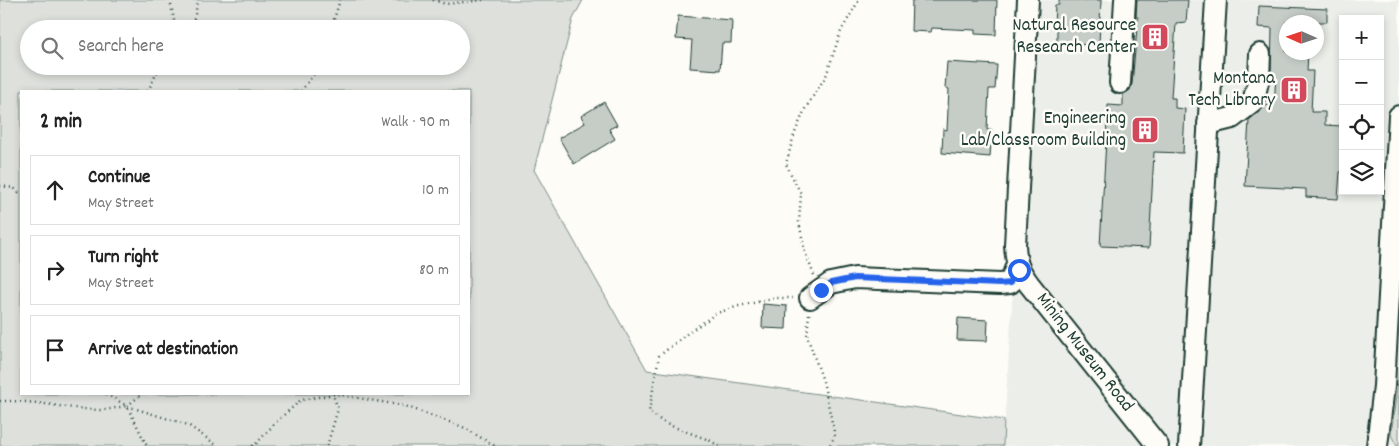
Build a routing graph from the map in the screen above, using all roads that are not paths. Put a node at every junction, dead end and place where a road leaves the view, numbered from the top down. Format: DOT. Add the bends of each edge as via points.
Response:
graph roads {
  1 [pos="1028,0"];
  2 [pos="1125,0"];
  3 [pos="1216,0"];
  4 [pos="1260,54"];
  5 [pos="1120,83"];
  6 [pos="1399,116"];
  7 [pos="1208,124"];
  8 [pos="1016,260"];
  9 [pos="815,294"];
  10 [pos="1378,444"];
  11 [pos="1158,446"];
  12 [pos="1189,446"];
  1 -- 8 [label="street"];
  2 -- 5 [label="street"];
  3 -- 7 [label="street"];
  4 -- 7 [label="street" via="1253,102 1232,118"];
  6 -- 10 [label="street"];
  7 -- 12 [label="street"];
  8 -- 9 [label="street" via="1010,283 855,278 831,283"];
  8 -- 11 [label="street, Mining Museum Road" via="1029,284"];
}
